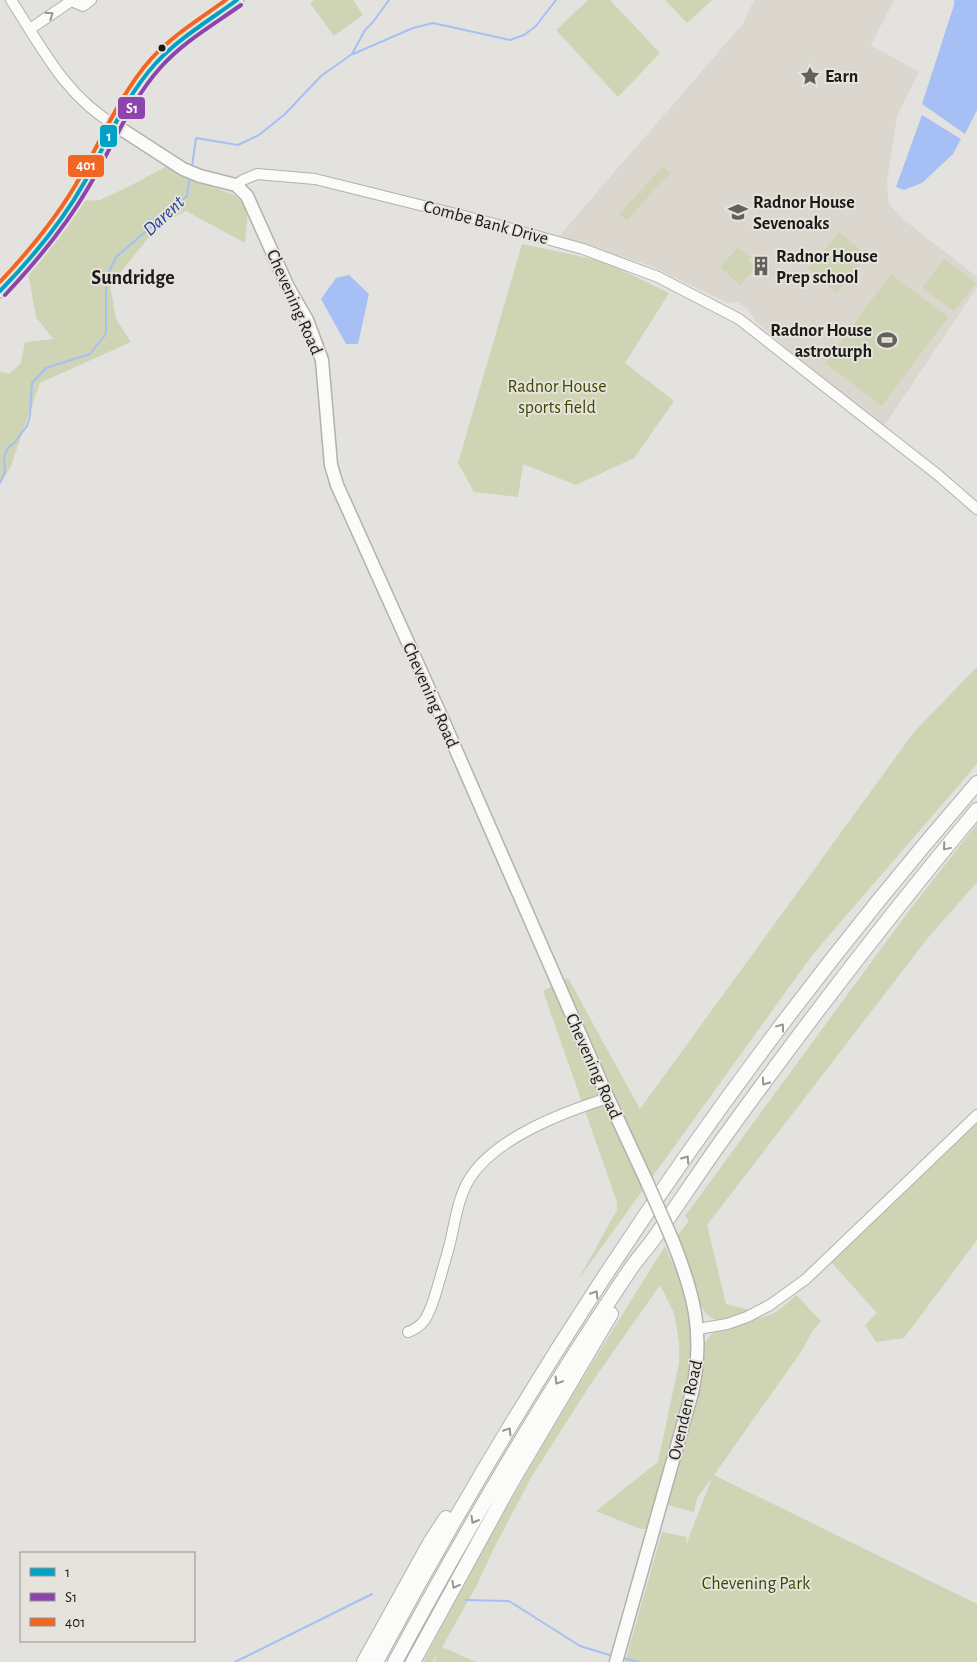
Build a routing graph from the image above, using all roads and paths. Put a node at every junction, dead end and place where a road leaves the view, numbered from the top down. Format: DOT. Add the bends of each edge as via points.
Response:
graph roads {
  1 [pos="12,0"];
  2 [pos="91,0"];
  3 [pos="238,0"];
  4 [pos="71,1"];
  5 [pos="30,29"];
  6 [pos="115,125"];
  7 [pos="236,185"];
  8 [pos="0,291"];
  9 [pos="977,508"];
  10 [pos="977,783"];
  11 [pos="977,810"];
  12 [pos="608,1098"];
  13 [pos="977,1115"];
  14 [pos="654,1239"];
  15 [pos="698,1329"];
  16 [pos="408,1332"];
  17 [pos="483,1473"];
  18 [pos="364,1662"];
  19 [pos="376,1662"];
  20 [pos="395,1662"];
  21 [pos="413,1662"];
  22 [pos="616,1662"];
  1 -- 5 [label="street"];
  2 -- 4 [label="street" via="83,6"];
  3 -- 6 [label="main road" via="156,63"];
  5 -- 4 [label="street, one-way"];
  5 -- 6 [label="street" via="47,59 72,91"];
  6 -- 7 [label="main road" via="183,169"];
  6 -- 8 [label="main road" via="54,230"];
  7 -- 9 [label="street, Combe Bank Drive" via="257,174 315,179 583,249 658,277 727,312 762,336"];
  7 -- 12 [label="main road, Chevening Road" via="247,196 288,287 307,320 322,360 332,465 346,507"];
  17 -- 10 [label="highway, one-way" via="602,1282 715,1117 860,924"];
  11 -- 14 [label="highway, one-way" via="793,1043"];
  12 -- 15 [label="main road, Chevening Road, bridge" via="672,1239 691,1292"];
  12 -- 16 [label="street" via="540,1125 506,1143 487,1158 471,1178 461,1198 429,1314 424,1323"];
  13 -- 15 [label="street" via="806,1279 770,1305 747,1316 727,1324"];
  14 -- 20 [label="highway, one-way" via="629,1271 526,1432"];
  14 -- 21 [label="highway, one-way" via="510,1485"];
  15 -- 22 [label="main road, Ovenden Road" via="699,1351 692,1393"];
  17 -- 18 [label="highway" via="431,1541"];
  17 -- 19 [label="highway"];
}
